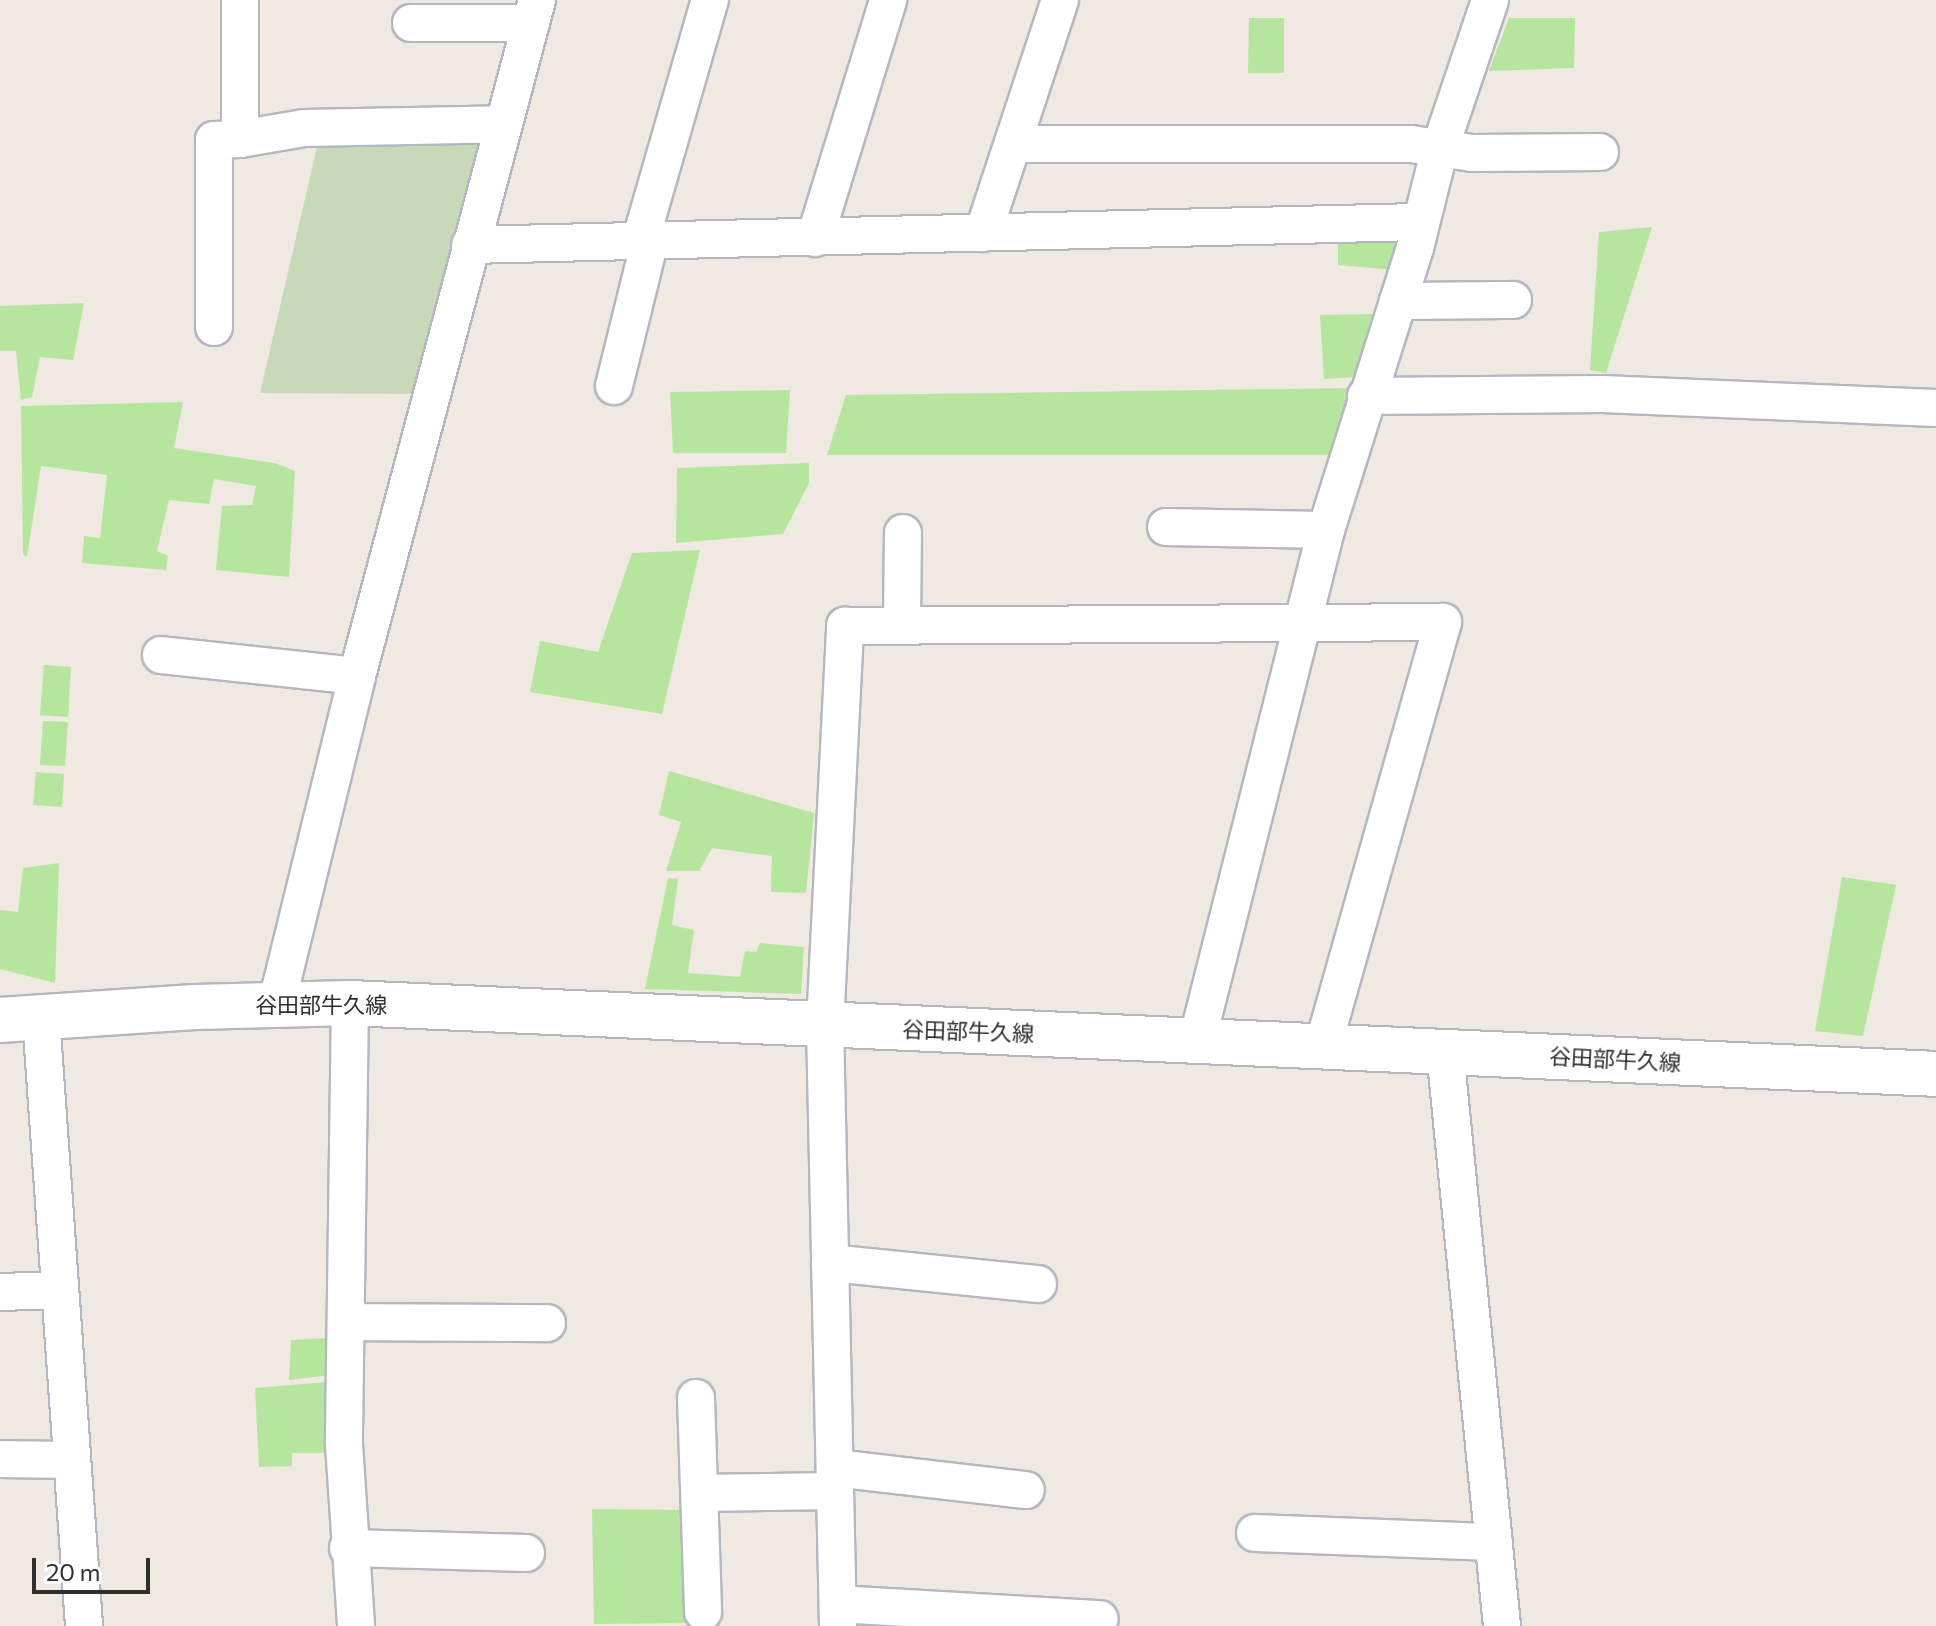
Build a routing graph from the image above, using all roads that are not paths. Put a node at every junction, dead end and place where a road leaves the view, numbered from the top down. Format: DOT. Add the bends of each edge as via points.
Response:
graph roads {
  1 [pos="240,0"];
  2 [pos="710,0"];
  3 [pos="888,0"];
  4 [pos="1060,0"];
  5 [pos="1490,0"];
  6 [pos="534,12"];
  7 [pos="411,23"];
  8 [pos="504,124"];
  9 [pos="240,139"];
  10 [pos="1013,144"];
  11 [pos="1440,148"];
  12 [pos="1600,152"];
  13 [pos="1419,222"];
  14 [pos="983,233"];
  15 [pos="815,238"];
  16 [pos="645,241"];
  17 [pos="470,245"];
  18 [pos="1513,300"];
  19 [pos="1398,301"];
  20 [pos="214,327"];
  21 [pos="614,386"];
  22 [pos="1366,396"];
  23 [pos="1936,408"];
  24 [pos="1166,527"];
  25 [pos="1326,530"];
  26 [pos="903,533"];
  27 [pos="1303,620"];
  28 [pos="902,625"];
  29 [pos="161,655"];
  30 [pos="357,676"];
  31 [pos="350,1003"];
  32 [pos="280,1004"];
  33 [pos="21,1019"];
  34 [pos="825,1025"];
  35 [pos="1197,1041"];
  36 [pos="1323,1046"];
  37 [pos="1445,1051"];
  38 [pos="1936,1074"];
  39 [pos="830,1263"];
  40 [pos="1038,1284"];
  41 [pos="59,1290"];
  42 [pos="0,1292"];
  43 [pos="348,1322"];
  44 [pos="547,1323"];
  45 [pos="696,1398"];
  46 [pos="0,1459"];
  47 [pos="71,1460"];
  48 [pos="835,1480"];
  49 [pos="1026,1490"];
  50 [pos="700,1493"];
  51 [pos="1255,1533"];
  52 [pos="1494,1542"];
  53 [pos="348,1548"];
  54 [pos="526,1553"];
  55 [pos="703,1612"];
  56 [pos="838,1615"];
  57 [pos="1100,1619"];
  58 [pos="84,1626"];
  59 [pos="356,1626"];
  60 [pos="1502,1626"];
  1 -- 9 [label="street"];
  2 -- 16 [label="street"];
  3 -- 15 [label="street"];
  4 -- 10 [label="street"];
  5 -- 11 [label="street"];
  6 -- 7 [label="street"];
  6 -- 8 [label="street"];
  8 -- 9 [label="street" via="304,128"];
  8 -- 17 [label="street"];
  9 -- 20 [label="street" via="214,140"];
  10 -- 11 [label="street"];
  10 -- 14 [label="street"];
  11 -- 12 [label="street" via="1472,153"];
  11 -- 13 [label="street"];
  13 -- 14 [label="street"];
  13 -- 19 [label="street"];
  14 -- 15 [label="street"];
  15 -- 16 [label="street"];
  16 -- 17 [label="street"];
  16 -- 21 [label="street"];
  17 -- 30 [label="street"];
  18 -- 19 [label="street"];
  19 -- 22 [label="street"];
  22 -- 23 [label="street" via="1602,394"];
  22 -- 25 [label="street"];
  24 -- 25 [label="street"];
  25 -- 27 [label="street"];
  26 -- 28 [label="street"];
  27 -- 28 [label="street"];
  27 -- 35 [label="street"];
  27 -- 36 [label="street" via="1443,622"];
  28 -- 34 [label="street" via="845,626"];
  29 -- 30 [label="street"];
  30 -- 32 [label="street"];
  31 -- 32 [label="main road, 谷田部牛久線"];
  31 -- 34 [label="main road, 谷田部牛久線"];
  31 -- 43 [label="street"];
  32 -- 33 [label="main road, 谷田部牛久線"];
  33 -- 41 [label="street"];
  34 -- 35 [label="main road, 谷田部牛久線"];
  34 -- 39 [label="street"];
  35 -- 36 [label="main road, 谷田部牛久線"];
  36 -- 37 [label="main road, 谷田部牛久線"];
  37 -- 38 [label="main road, 谷田部牛久線"];
  37 -- 52 [label="street"];
  39 -- 40 [label="street"];
  39 -- 48 [label="street"];
  41 -- 42 [label="street"];
  41 -- 47 [label="street"];
  43 -- 44 [label="street"];
  43 -- 53 [label="street"];
  45 -- 50 [label="street"];
  46 -- 47 [label="street"];
  47 -- 58 [label="street"];
  48 -- 49 [label="street"];
  48 -- 50 [label="street"];
  48 -- 56 [label="street"];
  50 -- 55 [label="street"];
  51 -- 52 [label="street"];
  52 -- 60 [label="street"];
  53 -- 54 [label="street"];
  53 -- 59 [label="street"];
  56 -- 57 [label="street"];
}
